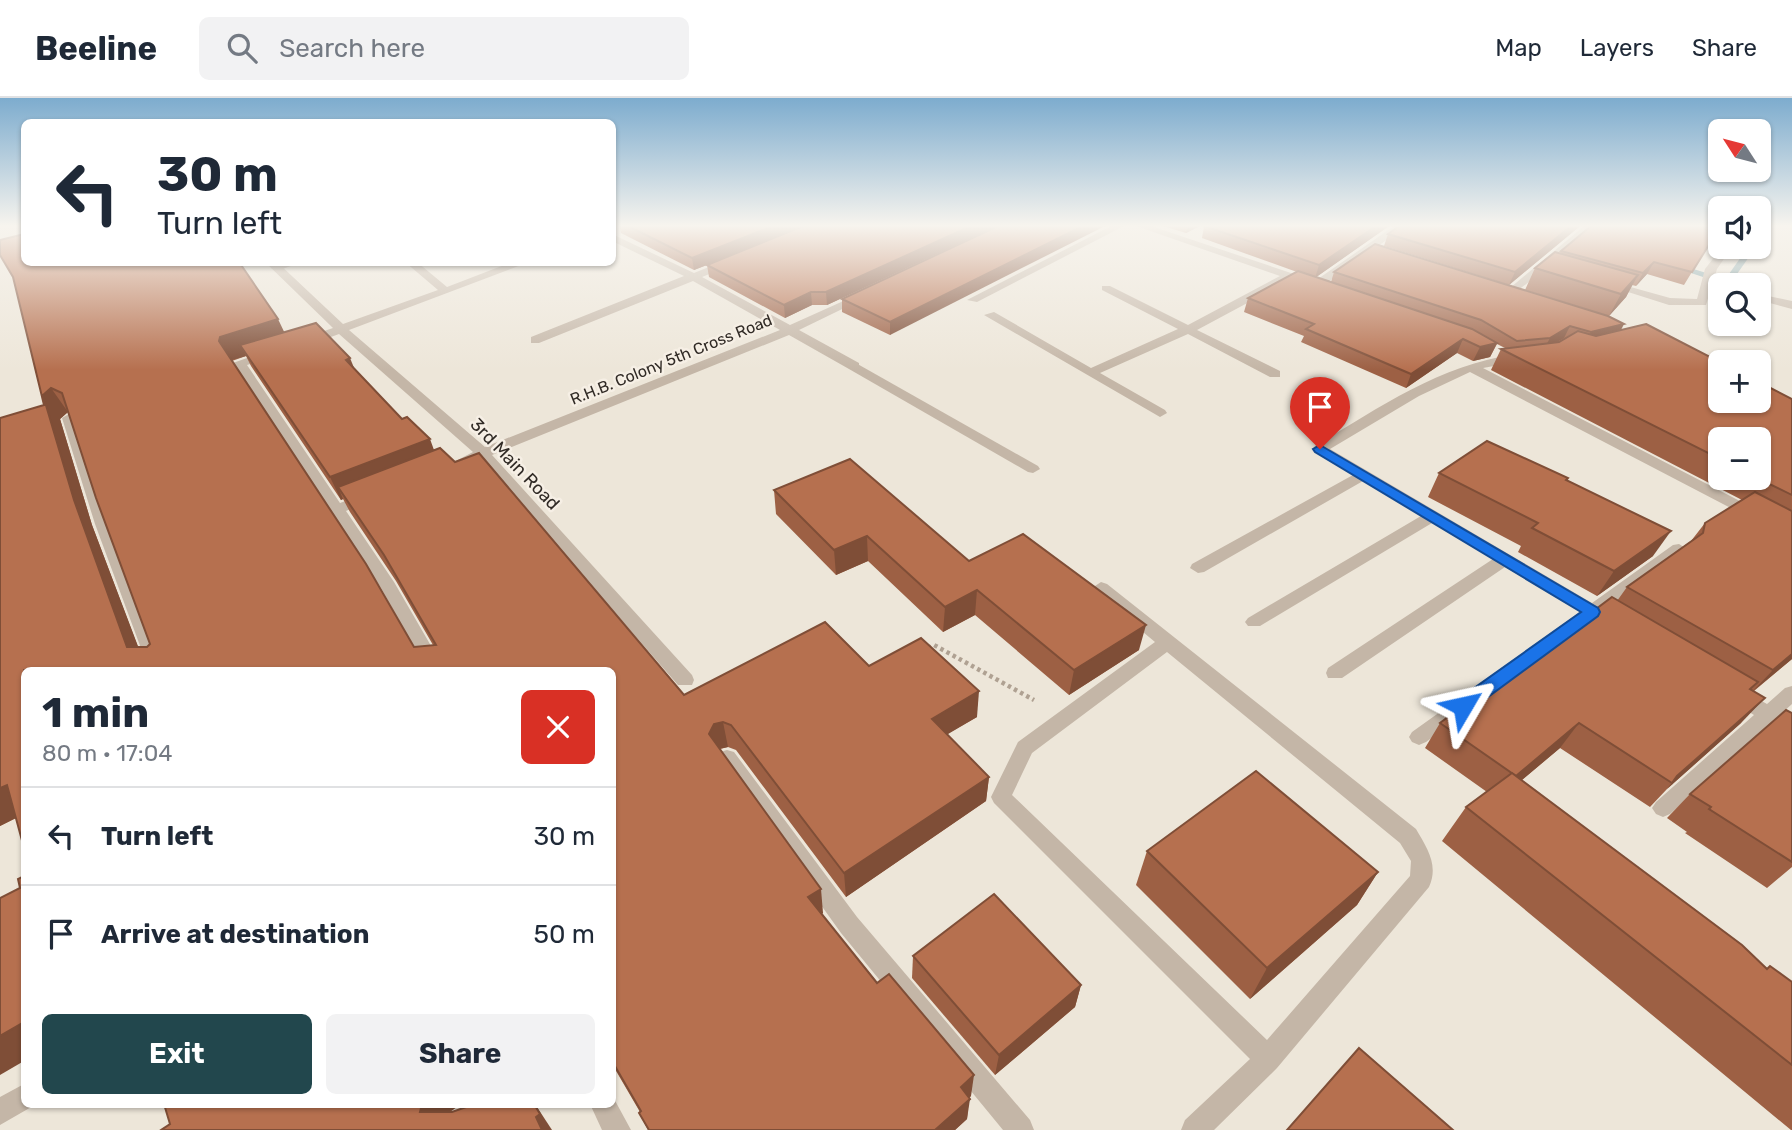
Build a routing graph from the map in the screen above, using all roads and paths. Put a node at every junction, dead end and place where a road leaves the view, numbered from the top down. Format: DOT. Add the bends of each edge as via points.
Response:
graph roads {
  1 [pos="283,274"];
  2 [pos="426,274"];
  3 [pos="490,274"];
  4 [pos="691,274"];
  5 [pos="699,274"];
  6 [pos="1024,274"];
  7 [pos="1284,274"];
  8 [pos="1332,274"];
  9 [pos="1535,274"];
  10 [pos="694,276"];
  11 [pos="1289,276"];
  12 [pos="1593,280"];
  13 [pos="1486,284"];
  14 [pos="1317,285"];
  15 [pos="1106,288"];
  16 [pos="876,289"];
  17 [pos="446,290"];
  18 [pos="1330,290"];
  19 [pos="1708,296"];
  20 [pos="973,300"];
  21 [pos="1771,300"];
  22 [pos="1792,305"];
  23 [pos="989,315"];
  24 [pos="790,330"];
  25 [pos="1187,330"];
  26 [pos="342,331"];
  27 [pos="535,340"];
  28 [pos="1490,348"];
  29 [pos="1535,357"];
  30 [pos="1509,359"];
  31 [pos="1470,367"];
  32 [pos="1090,373"];
  33 [pos="1275,374"];
  34 [pos="1160,413"];
  35 [pos="69,418"];
  36 [pos="483,453"];
  37 [pos="447,467"];
  38 [pos="1033,469"];
  39 [pos="1362,476"];
  40 [pos="386,491"];
  41 [pos="338,509"];
  42 [pos="1433,516"];
  43 [pos="1792,535"];
  44 [pos="1679,550"];
  45 [pos="1505,559"];
  46 [pos="1198,568"];
  47 [pos="1101,588"];
  48 [pos="1592,612"];
  49 [pos="1254,622"];
  50 [pos="1628,632"];
  51 [pos="1168,641"];
  52 [pos="922,652"];
  53 [pos="157,667"];
  54 [pos="434,667"];
  55 [pos="1335,674"];
  56 [pos="685,680"];
  57 [pos="1722,687"];
  58 [pos="1792,693"];
  59 [pos="1769,714"];
  60 [pos="1065,718"];
  61 [pos="1792,728"];
  62 [pos="1419,737"];
  63 [pos="727,758"];
  64 [pos="1663,808"];
  65 [pos="1268,1059"];
  66 [pos="21,1099"];
  67 [pos="605,1108"];
  68 [pos="0,1112"];
  69 [pos="617,1130"];
  70 [pos="1020,1130"];
  71 [pos="1195,1130"];
  1 -- 26 [label="street, 3rd Main Road"];
  2 -- 17 [label="street"];
  3 -- 17 [label="street"];
  4 -- 10 [label="street"];
  5 -- 10 [label="street"];
  6 -- 20 [label="street"];
  7 -- 11 [label="street"];
  8 -- 14 [label="street"];
  9 -- 13 [label="street" via="1518,293"];
  10 -- 24 [label="street"];
  10 -- 27 [label="street"];
  11 -- 14 [label="street"];
  11 -- 25 [label="street"];
  12 -- 19 [label="street" via="1669,301 1702,303"];
  14 -- 18 [label="street"];
  15 -- 25 [label="street"];
  16 -- 24 [label="street, R.H.B. Colony 5th Cross Road"];
  17 -- 26 [label="street"];
  21 -- 22 [label="street"];
  23 -- 32 [label="street"];
  24 -- 36 [label="street, R.H.B. Colony 5th Cross Road"];
  24 -- 38 [label="street"];
  25 -- 32 [label="street"];
  25 -- 33 [label="street"];
  26 -- 36 [label="street, 3rd Main Road"];
  26 -- 41 [label="street" via="239,363"];
  28 -- 30 [label="street"];
  29 -- 30 [label="street"];
  30 -- 31 [label="street"];
  31 -- 39 [label="street" via="1320,449"];
  31 -- 43 [label="street"];
  32 -- 34 [label="street"];
  35 -- 53 [label="street"];
  36 -- 37 [label="street, R.H.B. Colony 5th Cross Road"];
  36 -- 56 [label="street, 3rd Main Road"];
  39 -- 42 [label="street"];
  39 -- 46 [label="street"];
  40 -- 41 [label="street"];
  41 -- 54 [label="street"];
  42 -- 45 [label="street"];
  42 -- 49 [label="street"];
  44 -- 48 [label="street"];
  45 -- 48 [label="street"];
  45 -- 55 [label="street"];
  47 -- 51 [label="street"];
  48 -- 50 [label="street"];
  48 -- 62 [label="street"];
  51 -- 60 [label="street"];
  51 -- 65 [label="street" via="1408,836 1422,860 1422,880"];
  52 -- 60 [label="path" via="934,645"];
  57 -- 59 [label="street"];
  58 -- 59 [label="street"];
  59 -- 61 [label="street"];
  59 -- 64 [label="street"];
  60 -- 65 [label="street" via="1025,748 1001,797"];
  63 -- 70 [label="street" via="849,925"];
  65 -- 71 [label="street"];
  66 -- 68 [label="street"];
  67 -- 69 [label="street"];
}
